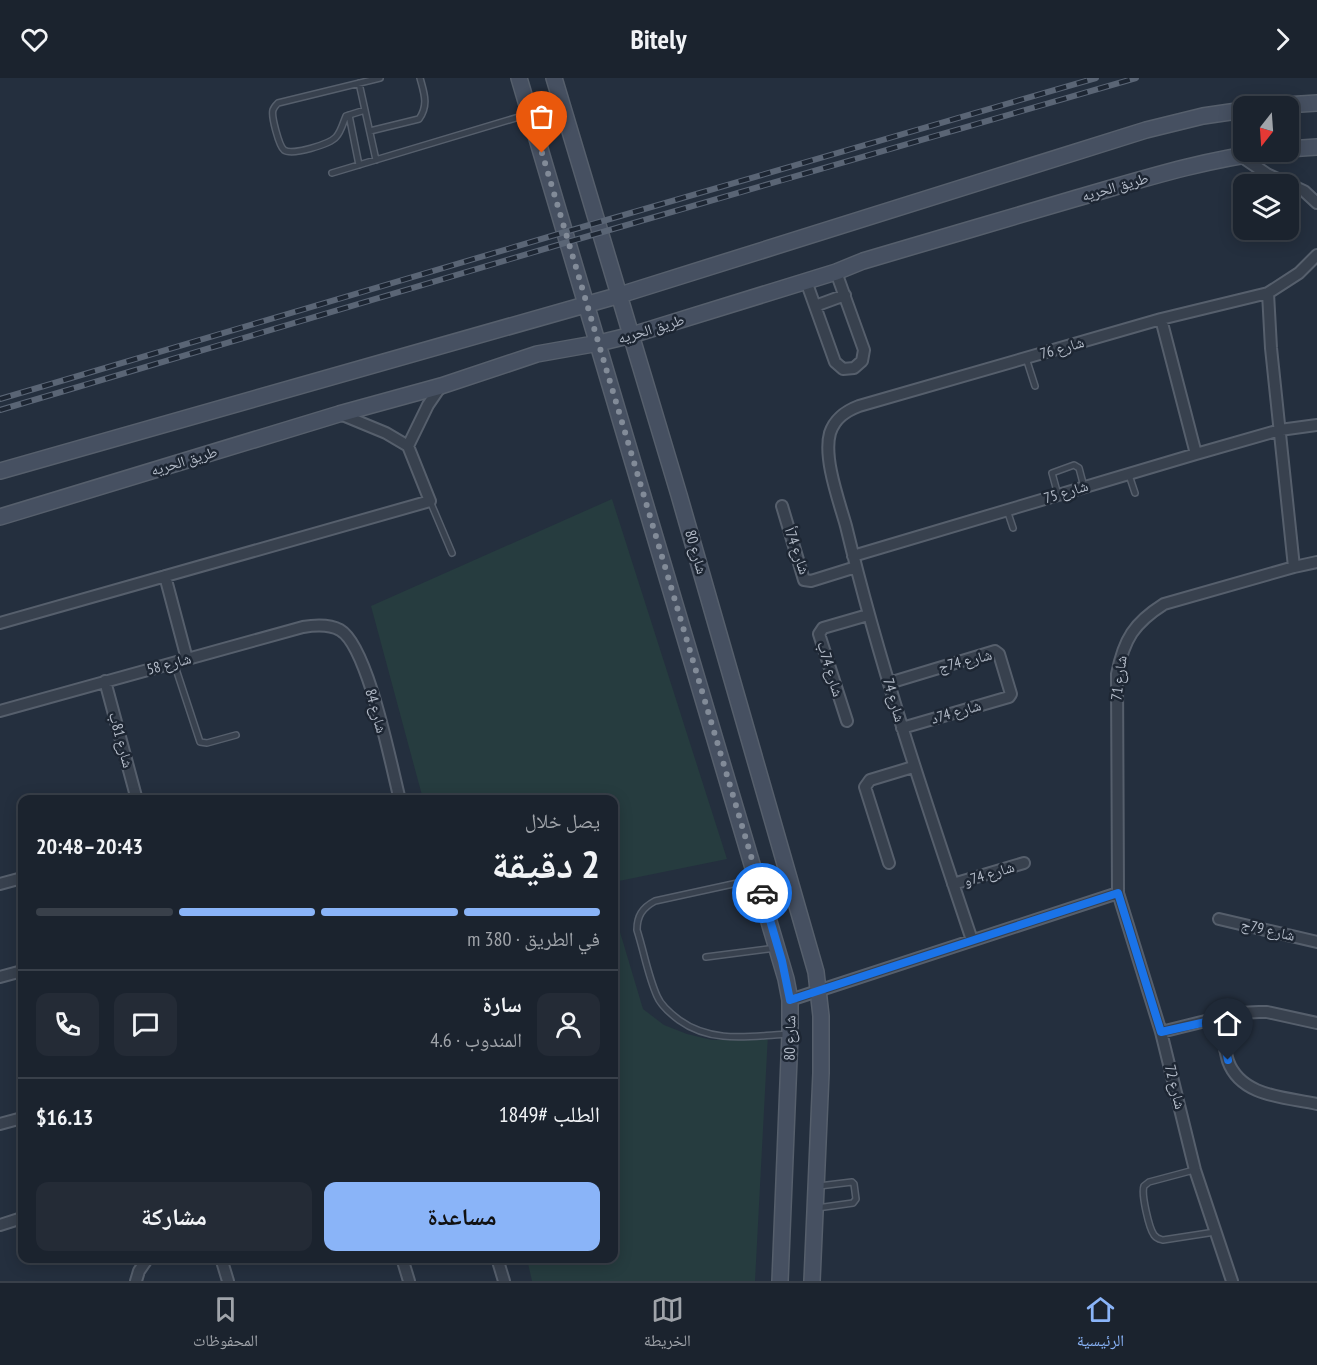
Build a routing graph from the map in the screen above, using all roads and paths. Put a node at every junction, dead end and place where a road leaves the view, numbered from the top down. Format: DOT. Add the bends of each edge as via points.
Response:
graph roads {
  1 [pos="380,78"];
  2 [pos="420,78"];
  3 [pos="519,78"];
  4 [pos="554,78"];
  5 [pos="359,83"];
  6 [pos="1317,103"];
  7 [pos="1299,104"];
  8 [pos="365,110"];
  9 [pos="1233,112"];
  10 [pos="530,114"];
  11 [pos="349,115"];
  12 [pos="370,130"];
  13 [pos="1317,147"];
  14 [pos="1299,148"];
  15 [pos="1233,156"];
  16 [pos="376,160"];
  17 [pos="1249,162"];
  18 [pos="359,165"];
  19 [pos="332,173"];
  20 [pos="1317,203"];
  21 [pos="1317,255"];
  22 [pos="836,272"];
  23 [pos="806,281"];
  24 [pos="1268,293"];
  25 [pos="620,295"];
  26 [pos="845,295"];
  27 [pos="587,304"];
  28 [pos="815,306"];
  29 [pos="1161,319"];
  30 [pos="632,335"];
  31 [pos="599,343"];
  32 [pos="1026,358"];
  33 [pos="441,386"];
  34 [pos="1035,386"];
  35 [pos="339,414"];
  36 [pos="1317,419"];
  37 [pos="1317,425"];
  38 [pos="1280,430"];
  39 [pos="408,446"];
  40 [pos="1196,454"];
  41 [pos="830,456"];
  42 [pos="0,471"];
  43 [pos="1129,474"];
  44 [pos="1084,487"];
  45 [pos="1135,493"];
  46 [pos="1058,495"];
  47 [pos="430,501"];
  48 [pos="782,506"];
  49 [pos="1006,510"];
  50 [pos="0,518"];
  51 [pos="1013,528"];
  52 [pos="452,553"];
  53 [pos="854,561"];
  54 [pos="1317,562"];
  55 [pos="1294,567"];
  56 [pos="165,576"];
  57 [pos="868,615"];
  58 [pos="0,623"];
  59 [pos="339,629"];
  60 [pos="186,659"];
  61 [pos="174,663"];
  62 [pos="105,681"];
  63 [pos="889,683"];
  64 [pos="1011,696"];
  65 [pos="0,711"];
  66 [pos="847,721"];
  67 [pos="902,728"];
  68 [pos="236,735"];
  69 [pos="913,767"];
  70 [pos="136,795"];
  71 [pos="399,795"];
  72 [pos="889,863"];
  73 [pos="1024,863"];
  74 [pos="757,878"];
  75 [pos="18,879"];
  76 [pos="0,884"];
  77 [pos="953,884"];
  78 [pos="1118,893"];
  79 [pos="1219,919"];
  80 [pos="972,940"];
  81 [pos="1317,942"];
  82 [pos="778,947"];
  83 [pos="706,957"];
  84 [pos="18,972"];
  85 [pos="0,977"];
  86 [pos="819,990"];
  87 [pos="790,1000"];
  88 [pos="1219,1019"];
  89 [pos="1317,1023"];
  90 [pos="1161,1032"];
  91 [pos="790,1034"];
  92 [pos="1317,1104"];
  93 [pos="18,1119"];
  94 [pos="0,1124"];
  95 [pos="1195,1170"];
  96 [pos="817,1186"];
  97 [pos="816,1209"];
  98 [pos="18,1219"];
  99 [pos="0,1225"];
  100 [pos="1216,1232"];
  101 [pos="144,1263"];
  102 [pos="223,1263"];
  103 [pos="404,1263"];
  104 [pos="499,1263"];
  105 [pos="136,1281"];
  106 [pos="228,1281"];
  107 [pos="409,1281"];
  108 [pos="504,1281"];
  109 [pos="780,1281"];
  110 [pos="812,1281"];
  111 [pos="1232,1281"];
  1 -- 5 [label="lane"];
  2 -- 12 [label="lane" via="426,102 419,118"];
  3 -- 10 [label="street, شارع 80"];
  4 -- 25 [label="street, شارع 80"];
  5 -- 8 [label="lane"];
  5 -- 11 [label="lane" via="278,103 272,114 280,144 291,153 329,143 338,136"];
  6 -- 7 [label="street"];
  8 -- 11 [label="lane"];
  8 -- 12 [label="lane"];
  9 -- 25 [label="street" via="1095,145"];
  10 -- 16 [label="lane"];
  10 -- 27 [label="street, شارع 80"];
  11 -- 18 [label="lane"];
  12 -- 16 [label="lane"];
  13 -- 14 [label="street"];
  15 -- 22 [label="street, طريق الحريه" via="1142,179"];
  16 -- 18 [label="lane"];
  17 -- 20 [label="street" via="1304,191"];
  18 -- 19 [label="lane"];
  21 -- 24 [label="street, شارع 76" via="1299,273"];
  22 -- 23 [label="street, طريق الحريه"];
  22 -- 26 [label="street"];
  23 -- 28 [label="street"];
  23 -- 30 [label="street, طريق الحريه"];
  24 -- 29 [label="street, شارع 76"];
  24 -- 38 [label="street"];
  25 -- 27 [label="street"];
  25 -- 30 [label="street, شارع 80"];
  26 -- 28 [label="street"];
  26 -- 28 [label="street" via="864,350 862,361 854,368 843,369 835,362"];
  27 -- 31 [label="street, شارع 80"];
  27 -- 42 [label="street"];
  29 -- 32 [label="street, شارع 76"];
  29 -- 40 [label="street"];
  30 -- 31 [label="street, طريق الحريه"];
  30 -- 86 [label="street, شارع 80" via="808,937"];
  31 -- 33 [label="street, طريق الحريه" via="537,354"];
  31 -- 74 [label="street, شارع 80"];
  32 -- 34 [label="lane"];
  32 -- 41 [label="street, شارع 76" via="846,411 830,434"];
  33 -- 35 [label="street, طريق الحريه"];
  33 -- 39 [label="street"];
  35 -- 39 [label="street"];
  35 -- 50 [label="street, طريق الحريه"];
  36 -- 37 [label="street"];
  37 -- 38 [label="street, شارع 75"];
  38 -- 40 [label="street, شارع 75"];
  38 -- 55 [label="street"];
  39 -- 47 [label="street"];
  40 -- 43 [label="street, شارع 75"];
  41 -- 53 [label="street, شارع 74"];
  43 -- 44 [label="street, شارع 75"];
  43 -- 45 [label="lane"];
  44 -- 46 [label="street, شارع 75"];
  44 -- 46 [label="lane" via="1079,468 1074,465 1052,472"];
  46 -- 49 [label="street, شارع 75"];
  47 -- 52 [label="lane"];
  47 -- 56 [label="street"];
  48 -- 53 [label="street, شارع 74أ" via="804,580 811,581"];
  49 -- 51 [label="lane"];
  49 -- 53 [label="street, شارع 75"];
  53 -- 57 [label="street, شارع 74"];
  54 -- 55 [label="street, شارع 71"];
  55 -- 78 [label="street, شارع 71" via="1164,604 1131,632 1121,652 1117,674"];
  56 -- 58 [label="street"];
  56 -- 60 [label="street"];
  57 -- 63 [label="street, شارع 74"];
  57 -- 66 [label="street, شارع 74ب" via="824,628 819,634"];
  59 -- 60 [label="street, شارع 58" via="303,627"];
  59 -- 71 [label="street, شارع 84" via="359,654"];
  60 -- 61 [label="street, شارع 58"];
  61 -- 62 [label="street, شارع 58"];
  61 -- 68 [label="lane" via="200,742 207,744"];
  62 -- 65 [label="street, شارع 58"];
  62 -- 70 [label="street, شارع 81ب"];
  63 -- 64 [label="street, شارع 74ج" via="995,651"];
  63 -- 67 [label="street, شارع 74"];
  64 -- 67 [label="street, شارع 74د"];
  67 -- 69 [label="street, شارع 74"];
  69 -- 72 [label="street" via="870,780 865,788"];
  69 -- 77 [label="street, شارع 74"];
  73 -- 77 [label="street, شارع 74و"];
  74 -- 82 [label="street, شارع 80"];
  74 -- 91 [label="lane" via="655,901 641,912 637,930 658,998 671,1015 709,1035"];
  75 -- 76 [label="street"];
  77 -- 80 [label="street, شارع 74"];
  78 -- 80 [label="street"];
  78 -- 90 [label="street, شارع 72"];
  79 -- 81 [label="street, شارع 79ج"];
  80 -- 86 [label="street"];
  82 -- 83 [label="lane"];
  82 -- 87 [label="street, شارع 80"];
  84 -- 85 [label="street"];
  86 -- 87 [label="street"];
  86 -- 96 [label="street, شارع 80"];
  87 -- 91 [label="street, شارع 80"];
  88 -- 89 [label="street" via="1238,1013 1267,1012"];
  88 -- 90 [label="street"];
  88 -- 92 [label="street" via="1228,1060 1243,1084 1256,1091"];
  90 -- 95 [label="street, شارع 72"];
  91 -- 109 [label="street, شارع 80"];
  93 -- 94 [label="street"];
  95 -- 100 [label="street, شارع 72"];
  95 -- 100 [label="lane" via="1144,1186 1142,1192 1153,1232 1163,1240"];
  96 -- 97 [label="street, شارع 80"];
  96 -- 97 [label="lane" via="852,1182 856,1199 853,1203"];
  97 -- 110 [label="street, شارع 80"];
  98 -- 99 [label="street"];
  100 -- 111 [label="street, شارع 72"];
  101 -- 105 [label="street"];
  102 -- 106 [label="street"];
  103 -- 107 [label="street"];
  104 -- 108 [label="street"];
}
